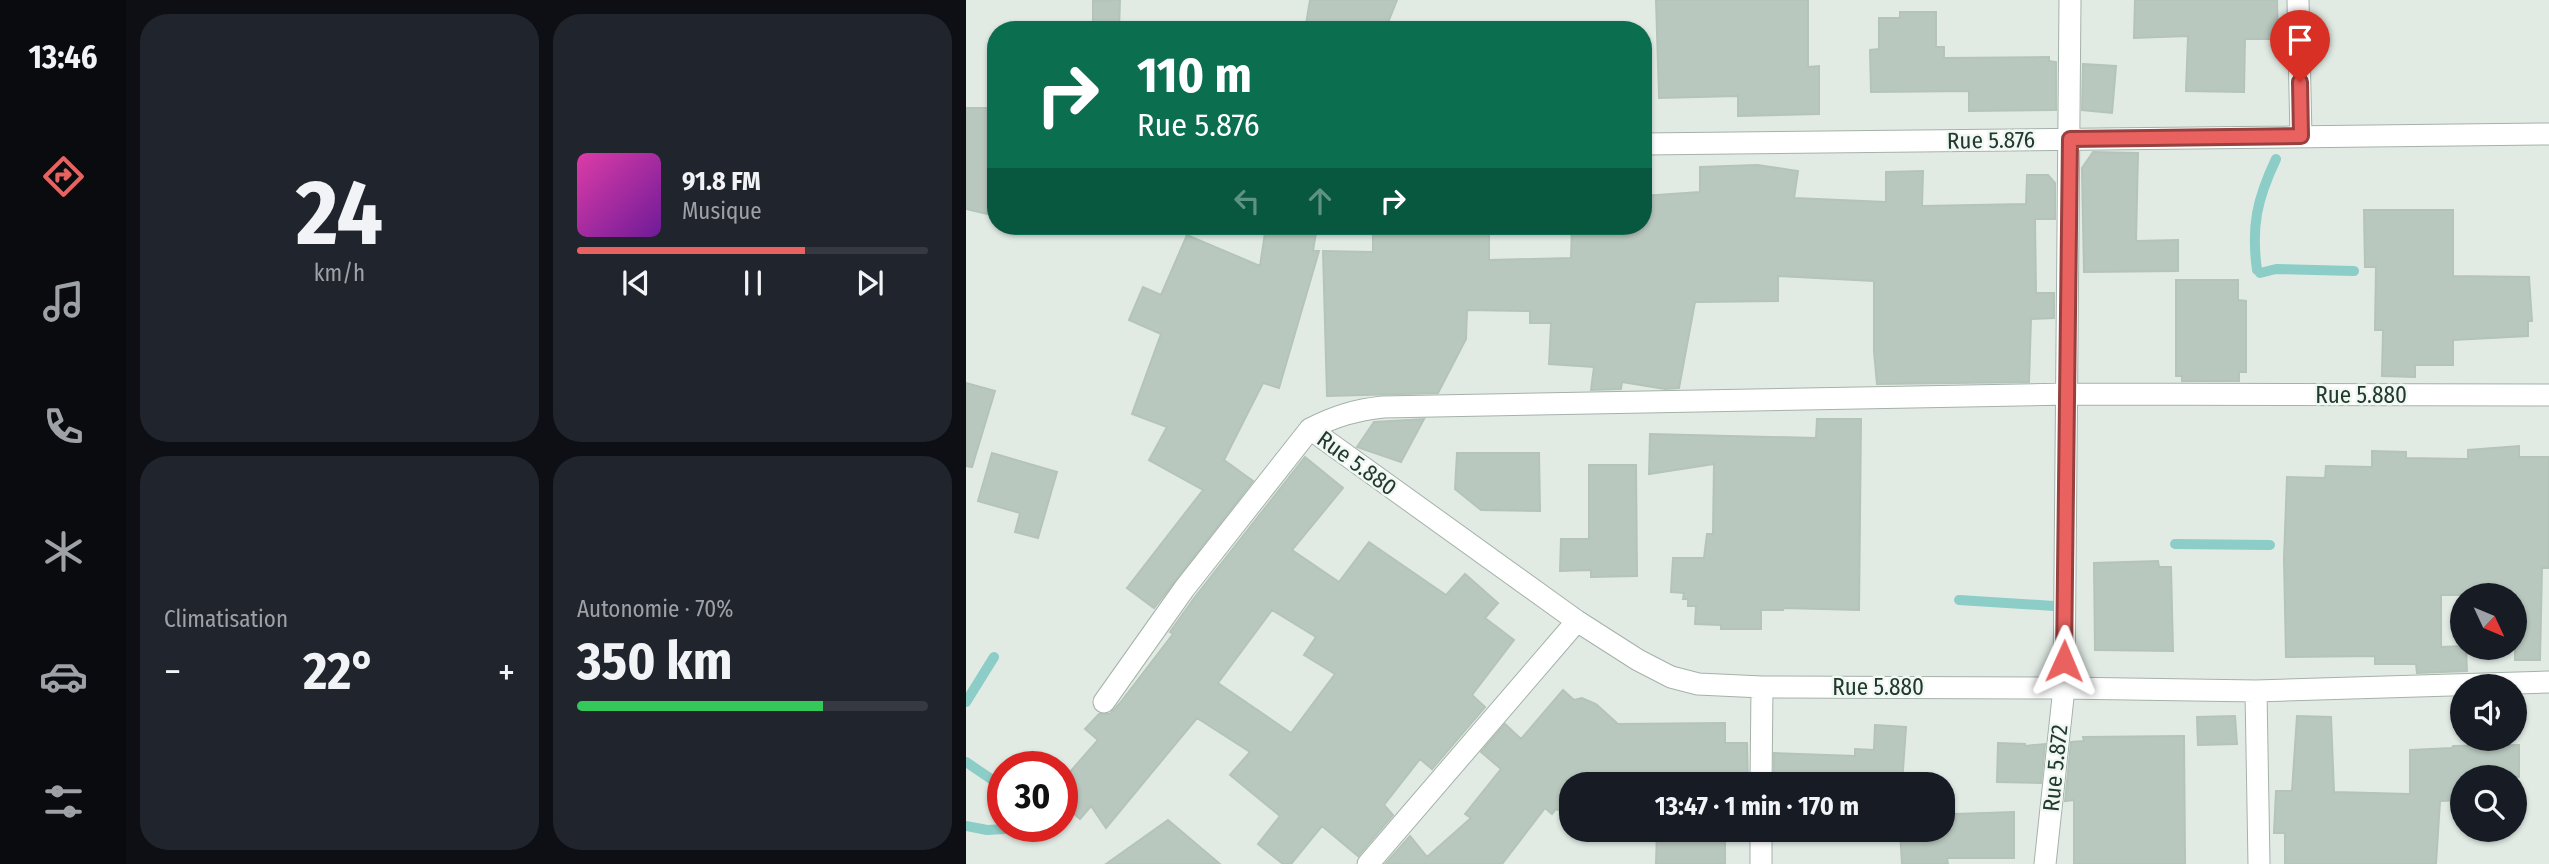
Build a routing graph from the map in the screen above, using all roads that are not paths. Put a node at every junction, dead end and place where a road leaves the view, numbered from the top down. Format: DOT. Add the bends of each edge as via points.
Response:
graph roads {
  1 [pos="2070,0"];
  2 [pos="2298,0"];
  3 [pos="2549,134"];
  4 [pos="2301,136"];
  5 [pos="2070,139"];
  6 [pos="1652,144"];
  7 [pos="2067,394"];
  8 [pos="2549,395"];
  9 [pos="1310,429"];
  10 [pos="1577,621"];
  11 [pos="2549,682"];
  12 [pos="1762,687"];
  13 [pos="2064,688"];
  14 [pos="2256,691"];
  15 [pos="1104,702"];
  16 [pos="1762,772"];
  17 [pos="1761,842"];
  18 [pos="1368,864"];
  19 [pos="1761,864"];
  20 [pos="2045,864"];
  21 [pos="2259,864"];
  1 -- 5 [label="street, Rue 5.872"];
  2 -- 4 [label="street"];
  3 -- 4 [label="street, Rue 5.876"];
  4 -- 5 [label="street, Rue 5.876"];
  5 -- 6 [label="street, Rue 5.876"];
  5 -- 7 [label="street, Rue 5.872"];
  7 -- 8 [label="street, Rue 5.880"];
  7 -- 9 [label="street, Rue 5.880" via="1383,407 1331,417"];
  7 -- 13 [label="street, Rue 5.872"];
  9 -- 10 [label="street, Rue 5.880"];
  9 -- 15 [label="street" via="1184,589"];
  10 -- 12 [label="street, Rue 5.880" via="1671,677 1698,684"];
  10 -- 18 [label="street"];
  11 -- 14 [label="street, Rue 5.880"];
  12 -- 13 [label="street, Rue 5.880"];
  12 -- 16 [label="street"];
  13 -- 14 [label="street, Rue 5.880"];
  13 -- 20 [label="street, Rue 5.872"];
  14 -- 21 [label="street"];
  17 -- 19 [label="street"];
}
